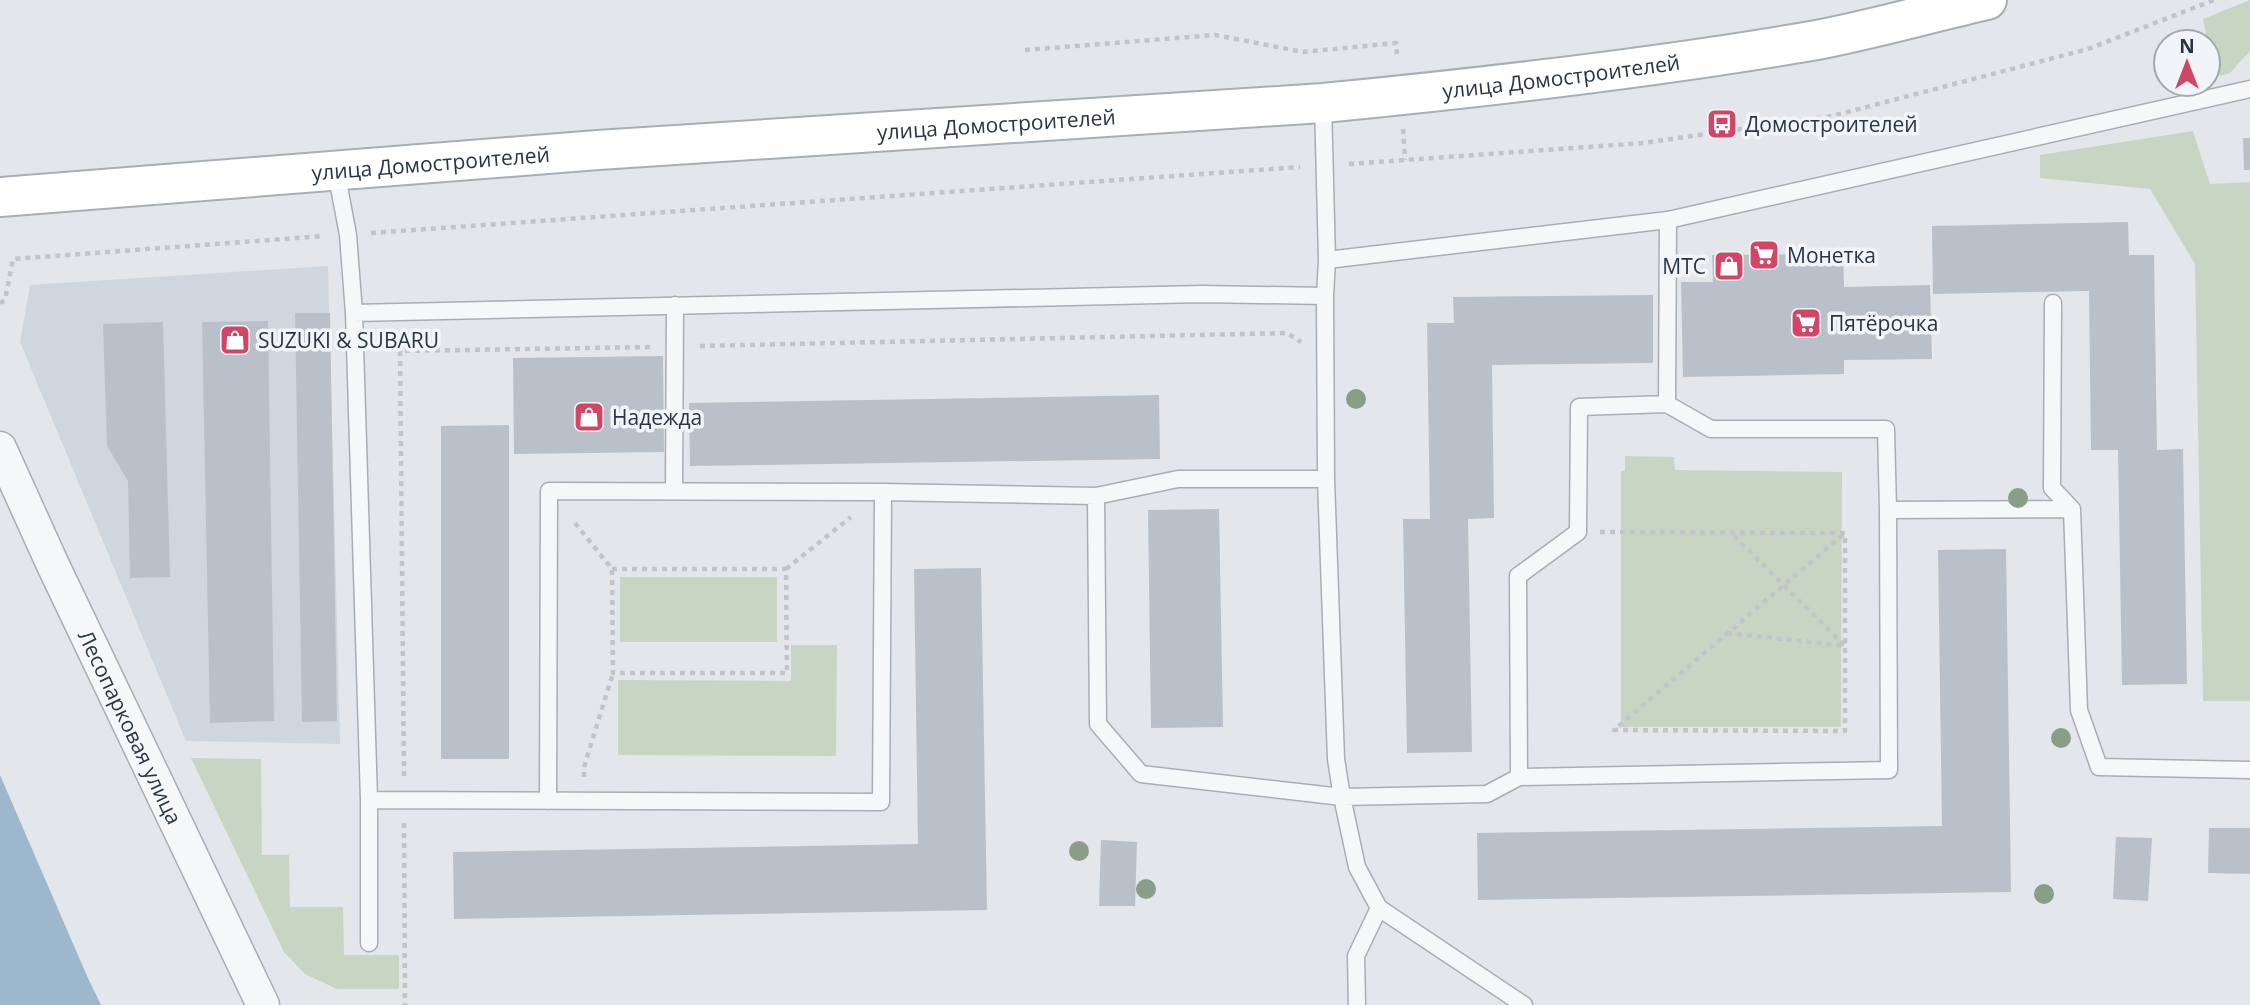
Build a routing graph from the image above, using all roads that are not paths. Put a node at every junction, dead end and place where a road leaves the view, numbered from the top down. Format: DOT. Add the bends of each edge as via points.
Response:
graph roads {
  1 [pos="1987,0"];
  2 [pos="2250,89"];
  3 [pos="1323,103"];
  4 [pos="336,171"];
  5 [pos="0,197"];
  6 [pos="1668,220"];
  7 [pos="1327,260"];
  8 [pos="1325,296"];
  9 [pos="2053,303"];
  10 [pos="675,305"];
  11 [pos="354,313"];
  12 [pos="1667,404"];
  13 [pos="0,448"];
  14 [pos="1326,479"];
  15 [pos="674,491"];
  16 [pos="883,492"];
  17 [pos="1096,496"];
  18 [pos="2072,509"];
  19 [pos="1888,510"];
  20 [pos="2250,770"];
  21 [pos="1519,777"];
  22 [pos="1342,797"];
  23 [pos="369,800"];
  24 [pos="548,801"];
  25 [pos="1378,908"];
  26 [pos="369,943"];
  27 [pos="263,1005"];
  28 [pos="1357,1005"];
  29 [pos="1524,1005"];
  1 -- 3 [label="main road, улица Домостроителей" via="1819,39 1641,66"];
  2 -- 6 [label="lane"];
  3 -- 4 [label="main road, улица Домостроителей"];
  3 -- 7 [label="lane"];
  4 -- 5 [label="main road, улица Домостроителей"];
  4 -- 11 [label="lane" via="348,235"];
  6 -- 7 [label="lane"];
  6 -- 12 [label="lane"];
  7 -- 8 [label="lane"];
  8 -- 10 [label="lane" via="1189,294"];
  8 -- 14 [label="lane"];
  9 -- 18 [label="lane" via="2052,488"];
  10 -- 11 [label="lane"];
  10 -- 15 [label="lane"];
  11 -- 23 [label="lane"];
  12 -- 19 [label="lane" via="1712,429 1886,429"];
  12 -- 21 [label="lane" via="1579,407 1578,532 1518,576"];
  13 -- 27 [label="street, Лесопарковая улица"];
  14 -- 17 [label="lane" via="1178,480"];
  14 -- 22 [label="lane" via="1335,759"];
  15 -- 16 [label="lane"];
  15 -- 24 [label="lane" via="549,491"];
  16 -- 17 [label="lane"];
  16 -- 24 [label="lane" via="881,802"];
  17 -- 22 [label="lane" via="1098,724 1141,774"];
  18 -- 19 [label="lane"];
  18 -- 20 [label="lane" via="2079,710 2099,768"];
  19 -- 21 [label="lane" via="1889,770"];
  21 -- 22 [label="lane" via="1487,794"];
  22 -- 25 [label="lane" via="1357,867"];
  23 -- 24 [label="lane"];
  23 -- 26 [label="lane"];
  25 -- 28 [label="lane" via="1356,956"];
  25 -- 29 [label="lane"];
}
